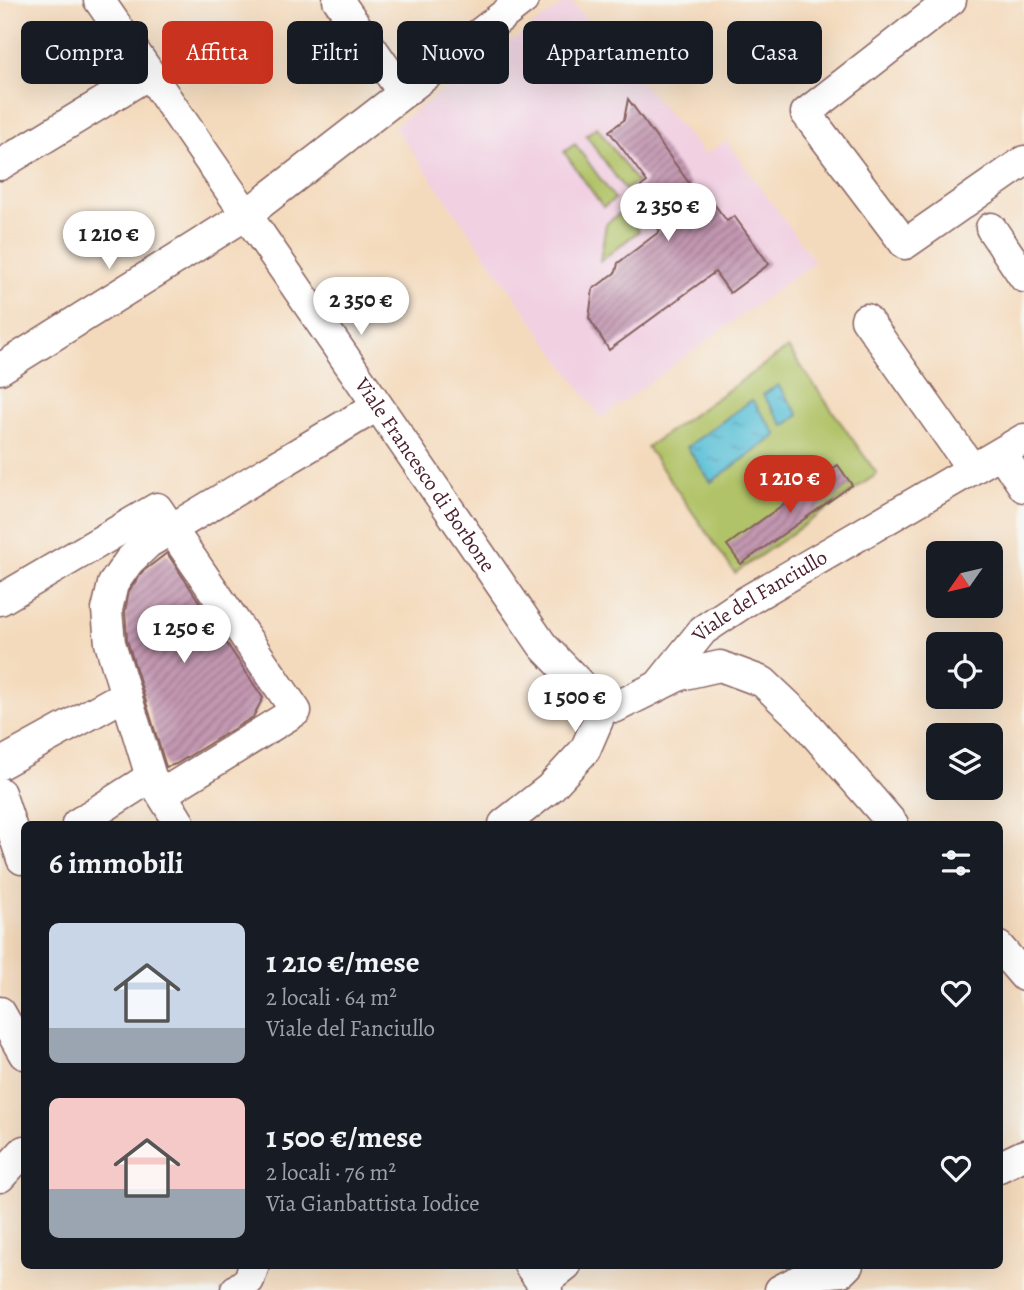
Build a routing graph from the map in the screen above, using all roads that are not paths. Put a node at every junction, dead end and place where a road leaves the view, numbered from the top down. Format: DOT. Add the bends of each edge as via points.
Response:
graph roads {
  1 [pos="99,0"];
  2 [pos="338,0"];
  3 [pos="523,0"];
  4 [pos="951,0"];
  5 [pos="149,74"];
  6 [pos="403,93"];
  7 [pos="1024,162"];
  8 [pos="0,165"];
  9 [pos="246,215"];
  10 [pos="991,229"];
  11 [pos="1024,277"];
  12 [pos="866,319"];
  13 [pos="0,369"];
  14 [pos="377,406"];
  15 [pos="1012,446"];
  16 [pos="972,470"];
  17 [pos="1024,487"];
  18 [pos="171,529"];
  19 [pos="0,600"];
  20 [pos="658,686"];
  21 [pos="125,695"];
  22 [pos="602,708"];
  23 [pos="0,764"];
  24 [pos="157,785"];
  25 [pos="0,793"];
  26 [pos="83,821"];
  27 [pos="178,821"];
  28 [pos="508,821"];
  29 [pos="890,821"];
  30 [pos="21,856"];
  31 [pos="1003,952"];
  32 [pos="1024,976"];
  33 [pos="0,1012"];
  34 [pos="21,1050"];
  35 [pos="21,1154"];
  36 [pos="1024,1155"];
  37 [pos="1003,1165"];
  38 [pos="0,1177"];
  39 [pos="253,1269"];
  40 [pos="559,1269"];
  41 [pos="844,1269"];
  42 [pos="539,1280"];
  43 [pos="236,1290"];
  44 [pos="780,1290"];
  1 -- 5 [label="street, Viale Francesco di Borbone"];
  2 -- 6 [label="street"];
  3 -- 6 [label="street"];
  4 -- 7 [label="street" via="806,113 905,244"];
  5 -- 8 [label="street"];
  5 -- 9 [label="street, Viale Francesco di Borbone"];
  6 -- 9 [label="street"];
  9 -- 13 [label="street"];
  9 -- 14 [label="street, Viale Francesco di Borbone"];
  10 -- 11 [label="street"];
  12 -- 16 [label="street"];
  14 -- 18 [label="street"];
  14 -- 22 [label="street, Viale Francesco di Borbone" via="543,646"];
  15 -- 16 [label="street, Viale del Fanciullo"];
  15 -- 17 [label="street"];
  16 -- 20 [label="street, Viale del Fanciullo" via="703,630"];
  18 -- 19 [label="street" via="157,508"];
  18 -- 21 [label="street" via="129,561 113,584 107,610 110,643"];
  18 -- 24 [label="street" via="296,711"];
  20 -- 22 [label="street"];
  20 -- 29 [label="street" via="680,675 720,666 763,682 802,719"];
  21 -- 23 [label="street"];
  21 -- 24 [label="street"];
  22 -- 28 [label="street" via="585,750 550,788"];
  24 -- 26 [label="street"];
  24 -- 27 [label="street"];
  25 -- 30 [label="street"];
  31 -- 32 [label="street"];
  33 -- 34 [label="street"];
  35 -- 38 [label="street"];
  36 -- 37 [label="street"];
  39 -- 43 [label="street" via="249,1280"];
  40 -- 42 [label="street"];
  41 -- 44 [label="street" via="811,1274"];
}
